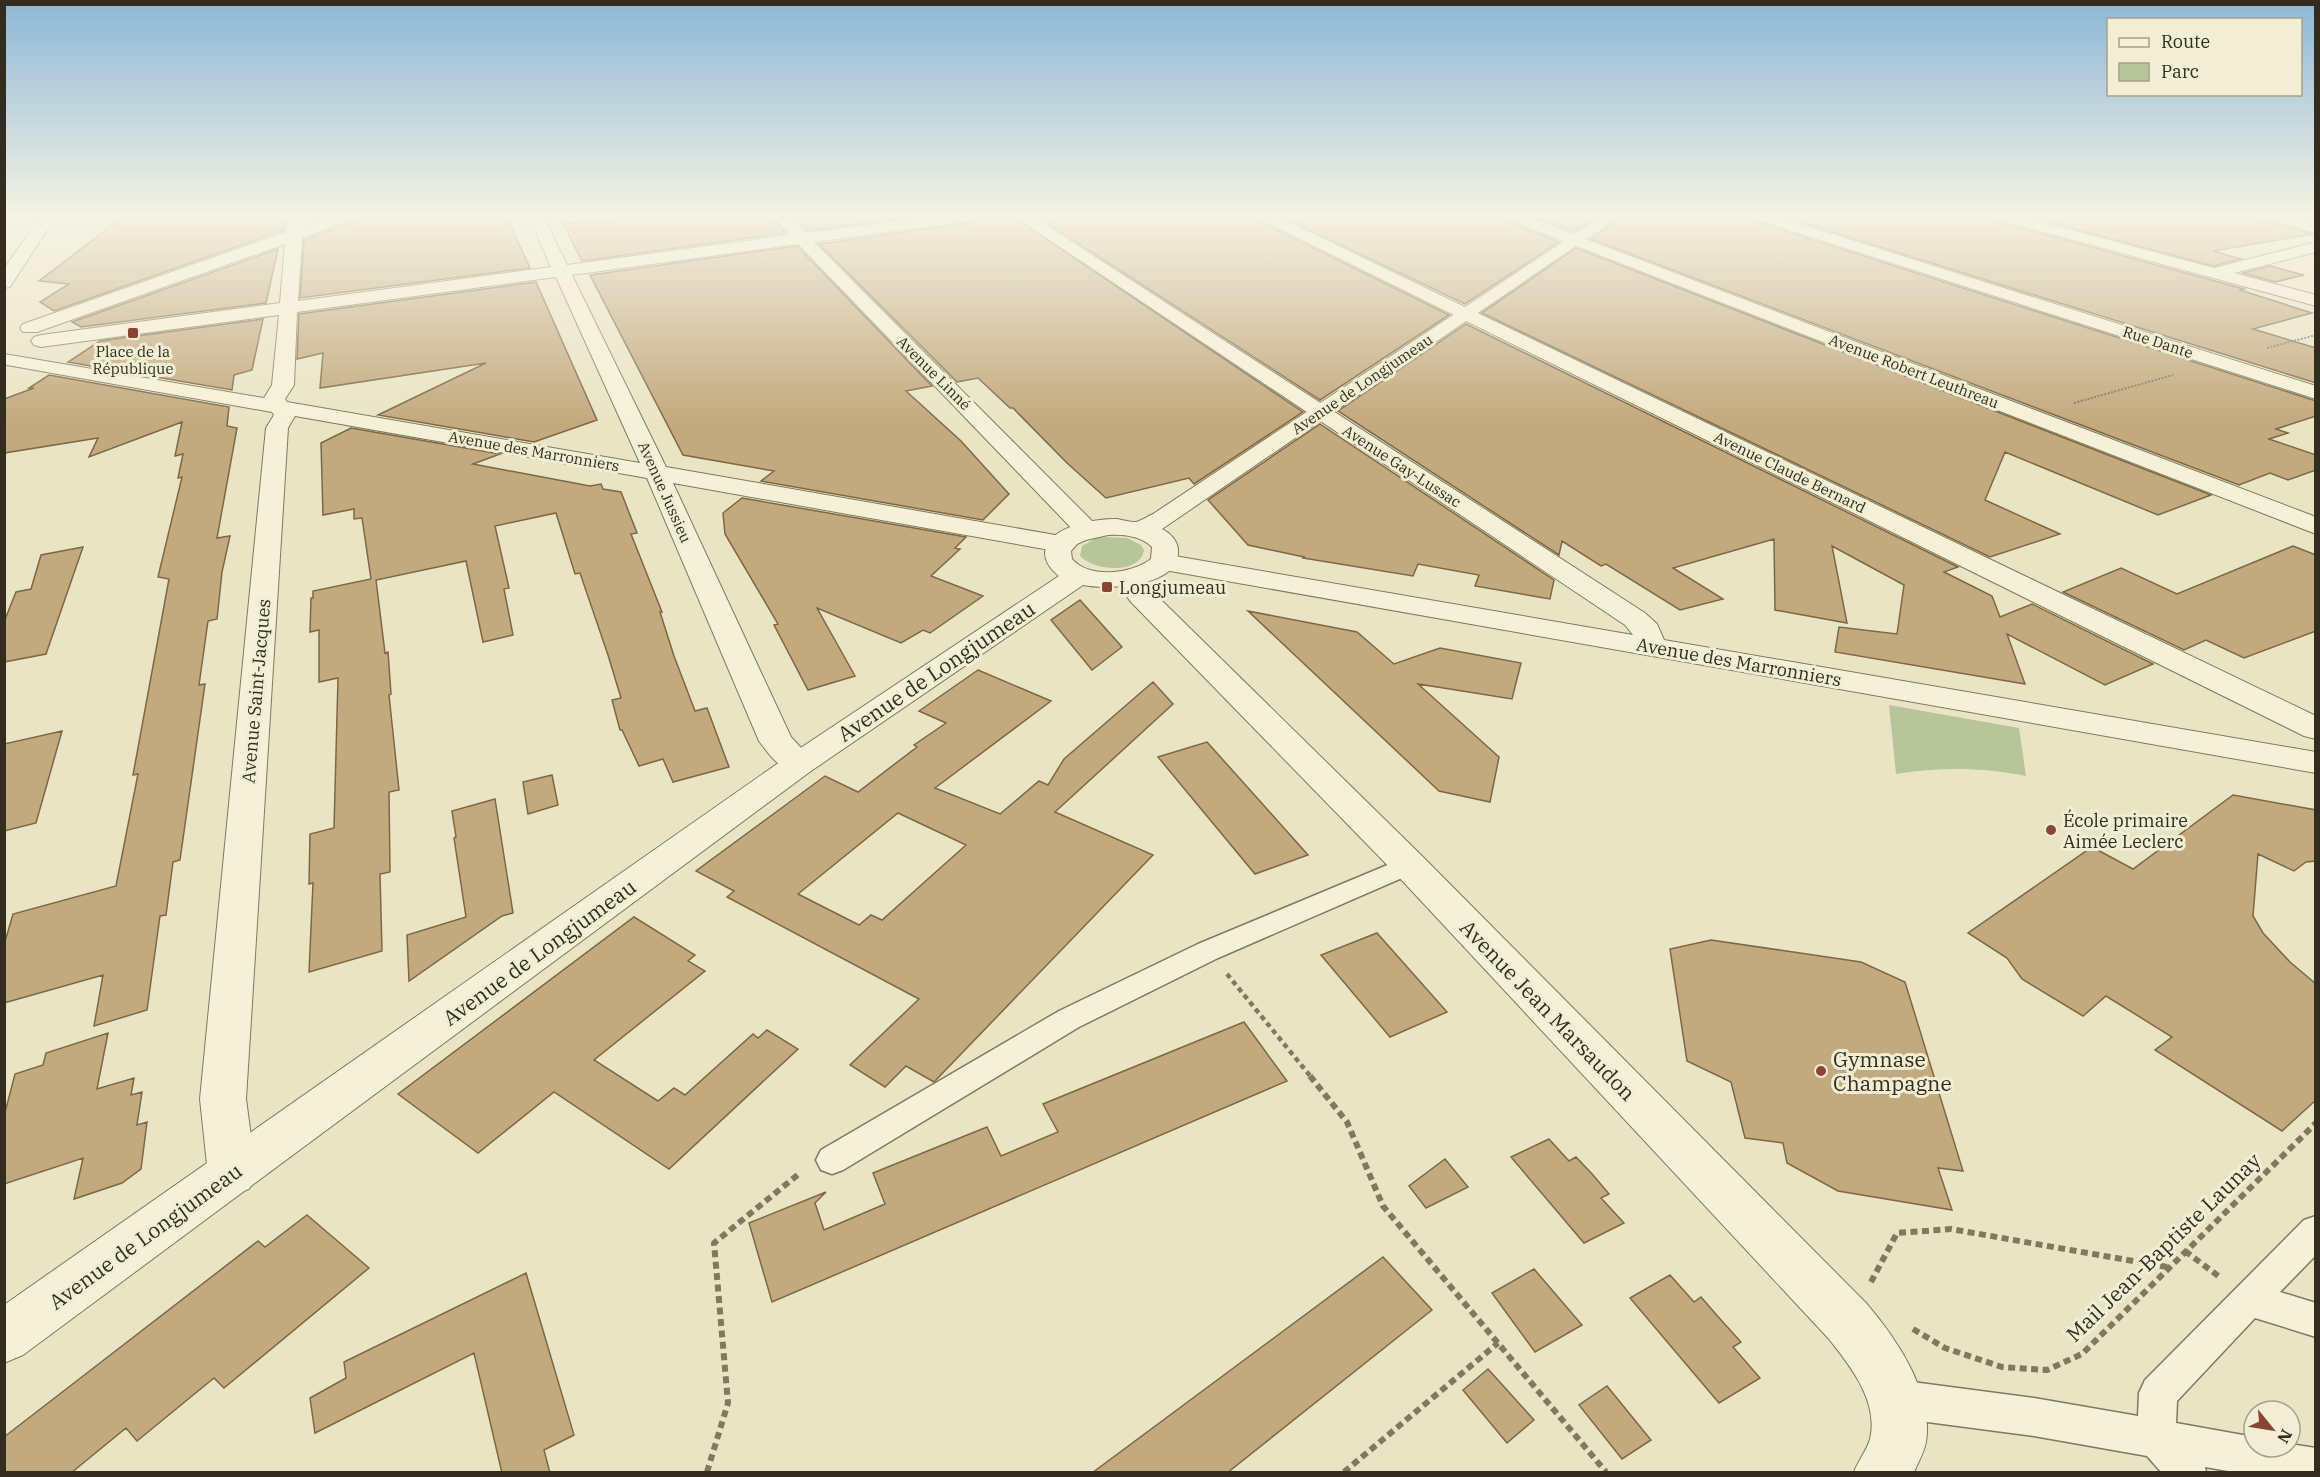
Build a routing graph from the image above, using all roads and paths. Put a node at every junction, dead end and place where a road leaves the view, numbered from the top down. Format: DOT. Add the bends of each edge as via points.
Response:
graph roads {
  1 [pos="146,285"];
  2 [pos="290,285"];
  3 [pos="459,285"];
  4 [pos="569,285"];
  5 [pos="848,285"];
  6 [pos="1127,285"];
  7 [pos="1407,285"];
  8 [pos="1509,285"];
  9 [pos="1691,285"];
  10 [pos="1977,285"];
  11 [pos="2257,285"];
  12 [pos="2316,301"];
  13 [pos="289,308"];
  14 [pos="1467,314"];
  15 [pos="27,333"];
  16 [pos="6,359"];
  17 [pos="2316,393"];
  18 [pos="279,407"];
  19 [pos="1320,412"];
  20 [pos="656,472"];
  21 [pos="2316,526"];
  22 [pos="1088,530"];
  23 [pos="1141,530"];
  24 [pos="1070,560"];
  25 [pos="1146,570"];
  26 [pos="1651,646"];
  27 [pos="2316,729"];
  28 [pos="2316,763"];
  29 [pos="800,764"];
  30 [pos="1409,865"];
  31 [pos="1208,951"];
  32 [pos="2316,1123"];
  33 [pos="832,1160"];
  34 [pos="232,1174"];
  35 [pos="2316,1231"];
  36 [pos="2167,1267"];
  37 [pos="1851,1297"];
  38 [pos="2251,1300"];
  39 [pos="2316,1320"];
  40 [pos="1909,1327"];
  41 [pos="4,1337"];
  42 [pos="1498,1343"];
  43 [pos="1897,1400"];
  44 [pos="2157,1439"];
  45 [pos="2316,1468"];
  46 [pos="707,1473"];
  47 [pos="1344,1473"];
  48 [pos="1606,1473"];
  49 [pos="1883,1473"];
  50 [pos="2187,1473"];
  1 -- 15 [label="street"];
  2 -- 13 [label="street, Avenue Saint-Jacques"];
  3 -- 13 [label="street"];
  4 -- 20 [label="street, Avenue Jussieu"];
  5 -- 22 [label="street, Avenue Linné"];
  6 -- 19 [label="street, Avenue Gay-Lussac"];
  7 -- 14 [label="street, Avenue Claude Bernard"];
  8 -- 14 [label="street, Avenue de Longjumeau"];
  9 -- 21 [label="street, Avenue Robert Leuthreau"];
  10 -- 17 [label="street, Rue Dante"];
  11 -- 12 [label="street"];
  13 -- 15 [label="street"];
  13 -- 18 [label="street, Avenue Saint-Jacques" via="283,385 274,399"];
  14 -- 19 [label="street, Avenue de Longjumeau"];
  14 -- 27 [label="street, Avenue Claude Bernard"];
  15 -- 16 [label="street" via="25,352"];
  16 -- 18 [label="street, Avenue des Marronniers"];
  18 -- 20 [label="street, Avenue des Marronniers"];
  18 -- 34 [label="street, Avenue Saint-Jacques" via="285,415 277,428 223,1099"];
  19 -- 23 [label="street, Avenue de Longjumeau"];
  19 -- 26 [label="street, Avenue Gay-Lussac" via="1635,619 1647,630"];
  20 -- 24 [label="street, Avenue des Marronniers"];
  20 -- 29 [label="street, Avenue Jussieu" via="776,741"];
  22 -- 23 [label="street"];
  22 -- 24 [label="street, Avenue de Longjumeau" via="1077,534"];
  23 -- 25 [label="street" via="1164,544 1166,553"];
  24 -- 25 [label="street, Avenue des Marronniers" via="1111,580"];
  24 -- 29 [label="street, Avenue de Longjumeau"];
  25 -- 26 [label="street, Avenue des Marronniers"];
  25 -- 30 [label="street, Avenue Jean Marsaudon" via="1140,595"];
  26 -- 28 [label="street, Avenue des Marronniers"];
  29 -- 34 [label="street, Avenue de Longjumeau"];
  30 -- 31 [label="lane"];
  30 -- 37 [label="street, Avenue Jean Marsaudon"];
  31 -- 33 [label="lane" via="1069,1019"];
  31 -- 42 [label="path" via="1347,1122 1383,1206"];
  32 -- 36 [label="path, Mail Jean-Baptiste Launay"];
  33 -- 46 [label="path" via="795,1175 714,1243 728,1403"];
  34 -- 41 [label="street, Avenue de Longjumeau"];
  35 -- 38 [label="lane"];
  36 -- 37 [label="path" via="1951,1229 1897,1233"];
  36 -- 40 [label="path, Mail Jean-Baptiste Launay" via="2082,1354 2047,1370 2002,1367 1945,1348"];
  37 -- 43 [label="street, Avenue Jean Marsaudon"];
  38 -- 39 [label="lane"];
  38 -- 44 [label="lane" via="2158,1393"];
  42 -- 47 [label="path"];
  42 -- 48 [label="path"];
  43 -- 44 [label="lane" via="2034,1417"];
  43 -- 49 [label="street, Avenue Jean Marsaudon" via="1898,1441"];
  44 -- 45 [label="lane"];
  44 -- 50 [label="lane"];
}
